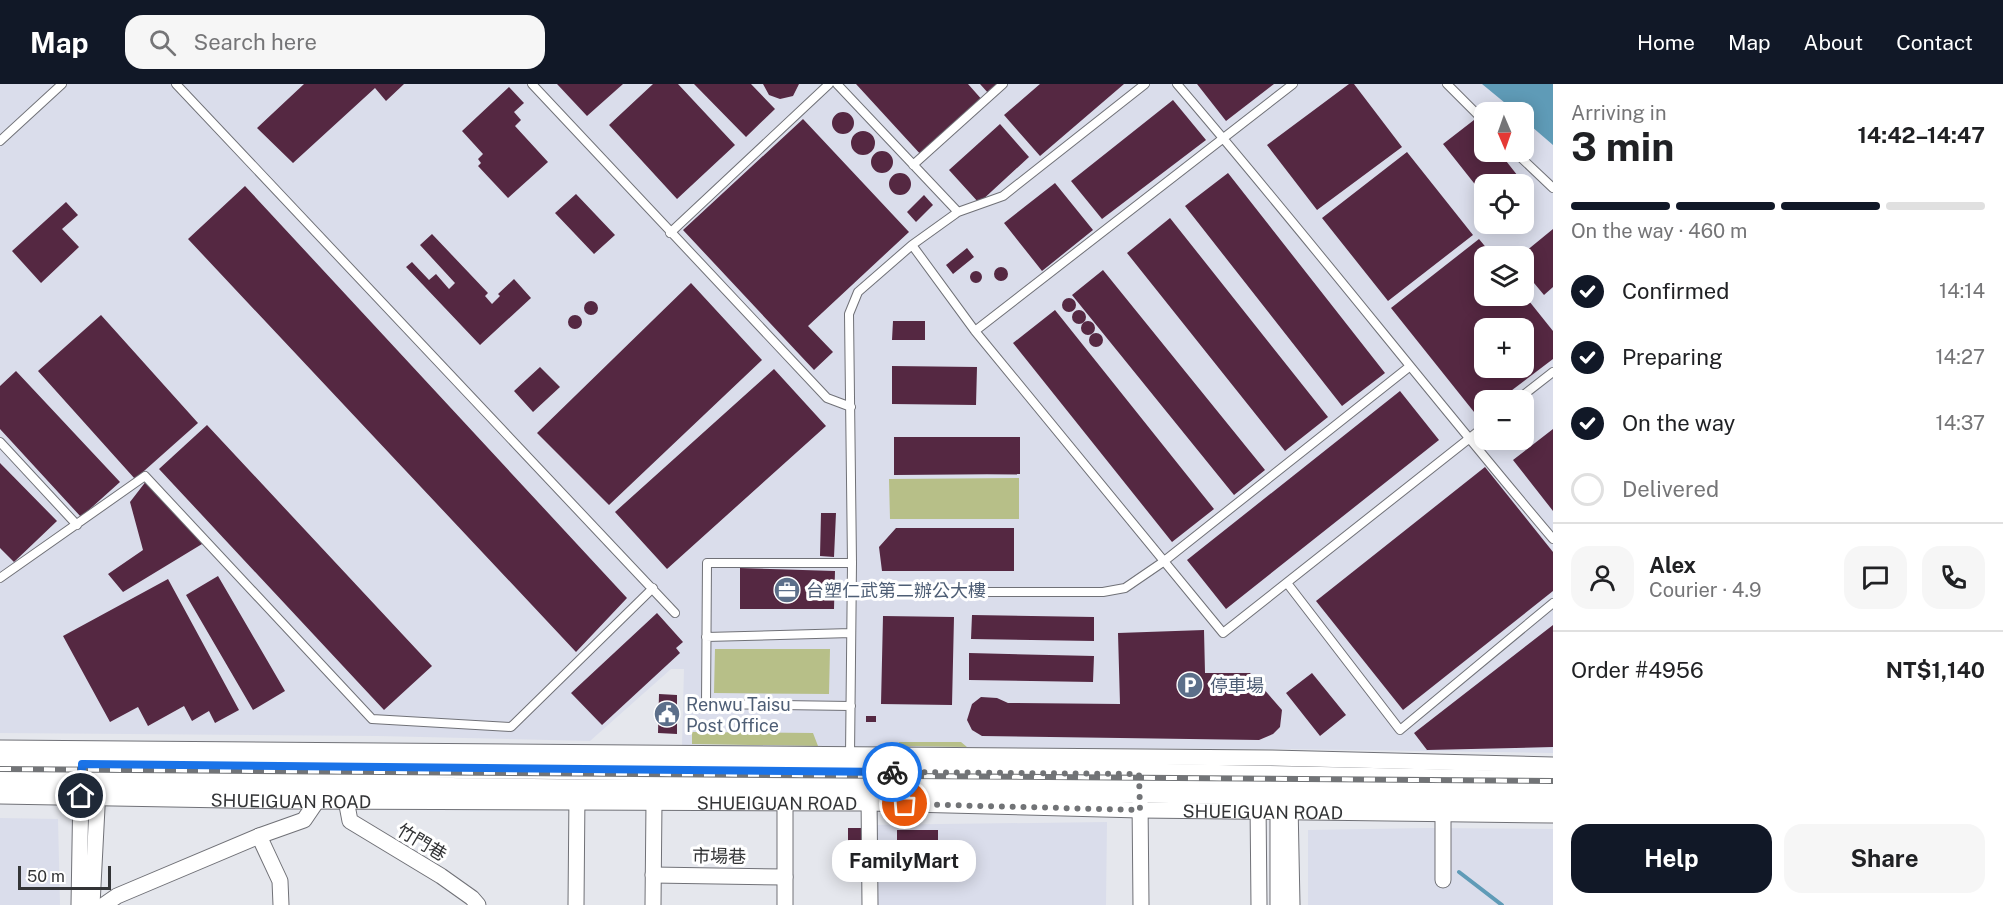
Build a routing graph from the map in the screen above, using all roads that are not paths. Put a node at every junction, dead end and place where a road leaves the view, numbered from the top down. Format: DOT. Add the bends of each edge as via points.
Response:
graph roads {
  1 [pos="62,84"];
  2 [pos="176,84"];
  3 [pos="532,84"];
  4 [pos="829,84"];
  5 [pos="837,84"];
  6 [pos="1003,84"];
  7 [pos="1145,84"];
  8 [pos="1177,84"];
  9 [pos="1293,84"];
  10 [pos="1447,84"];
  11 [pos="1474,111"];
  12 [pos="1223,138"];
  13 [pos="0,141"];
  14 [pos="1526,162"];
  15 [pos="913,165"];
  16 [pos="1553,188"];
  17 [pos="958,212"];
  18 [pos="670,233"];
  19 [pos="912,245"];
  20 [pos="975,331"];
  21 [pos="1409,367"];
  22 [pos="1553,372"];
  23 [pos="1530,390"];
  24 [pos="851,407"];
  25 [pos="1474,434"];
  26 [pos="1468,439"];
  27 [pos="0,442"];
  28 [pos="77,525"];
  29 [pos="1553,539"];
  30 [pos="1163,562"];
  31 [pos="852,563"];
  32 [pos="0,578"];
  33 [pos="1287,583"];
  34 [pos="653,588"];
  35 [pos="852,592"];
  36 [pos="1553,603"];
  37 [pos="675,613"];
  38 [pos="852,633"];
  39 [pos="706,637"];
  40 [pos="851,706"];
  41 [pos="0,748"];
  42 [pos="318,758"];
  43 [pos="0,763"];
  44 [pos="1553,765"];
  45 [pos="90,773"];
  46 [pos="863,775"];
  47 [pos="1553,782"];
  48 [pos="0,783"];
  49 [pos="1140,792"];
  50 [pos="1274,792"];
  51 [pos="577,795"];
  52 [pos="0,796"];
  53 [pos="331,796"];
  54 [pos="1553,799"];
  55 [pos="654,802"];
  56 [pos="785,803"];
  57 [pos="1443,804"];
  58 [pos="1553,815"];
  59 [pos="259,836"];
  60 [pos="653,875"];
  61 [pos="785,877"];
  62 [pos="1443,880"];
  63 [pos="79,905"];
  64 [pos="92,905"];
  65 [pos="104,905"];
  66 [pos="281,905"];
  67 [pos="478,905"];
  68 [pos="576,905"];
  69 [pos="653,905"];
  70 [pos="785,905"];
  71 [pos="870,905"];
  72 [pos="1141,905"];
  73 [pos="1258,905"];
  74 [pos="1278,905"];
  75 [pos="1292,905"];
  1 -- 13 [label="lane"];
  2 -- 34 [label="lane"];
  3 -- 18 [label="lane"];
  4 -- 18 [label="lane"];
  5 -- 15 [label="lane"];
  6 -- 15 [label="lane"];
  7 -- 17 [label="lane" via="1003,196"];
  8 -- 12 [label="lane"];
  9 -- 12 [label="lane"];
  10 -- 11 [label="lane"];
  12 -- 20 [label="lane"];
  12 -- 21 [label="lane"];
  14 -- 16 [label="lane"];
  15 -- 17 [label="lane"];
  17 -- 19 [label="lane"];
  18 -- 24 [label="lane" via="827,398"];
  19 -- 20 [label="lane"];
  19 -- 24 [label="lane" via="858,292 849,314"];
  20 -- 30 [label="lane"];
  21 -- 26 [label="lane"];
  21 -- 30 [label="lane"];
  22 -- 23 [label="lane"];
  24 -- 31 [label="lane"];
  25 -- 26 [label="lane"];
  26 -- 29 [label="lane"];
  26 -- 33 [label="lane"];
  27 -- 28 [label="lane"];
  28 -- 32 [label="lane"];
  28 -- 34 [label="lane" via="144,476 372,719 511,728"];
  30 -- 33 [label="lane" via="1223,633"];
  30 -- 35 [label="lane" via="1125,588 1103,592"];
  31 -- 35 [label="lane"];
  31 -- 39 [label="lane" via="707,563"];
  33 -- 36 [label="lane" via="1401,729"];
  34 -- 37 [label="lane"];
  35 -- 38 [label="lane"];
  38 -- 39 [label="lane"];
  38 -- 40 [label="lane"];
  39 -- 40 [label="lane" via="706,704"];
  40 -- 46 [label="lane"];
  41 -- 45 [label="street, SHUEIGUAN ROAD"];
  42 -- 45 [label="street, SHUEIGUAN ROAD"];
  42 -- 46 [label="street, SHUEIGUAN ROAD"];
  42 -- 53 [label="street, 竹門巷"];
  43 -- 45 [label="street, SHUEIGUAN ROAD"];
  44 -- 50 [label="street, SHUEIGUAN ROAD"];
  45 -- 48 [label="street, SHUEIGUAN ROAD"];
  45 -- 52 [label="street, SHUEIGUAN ROAD"];
  45 -- 53 [label="street, SHUEIGUAN ROAD"];
  45 -- 63 [label="street"];
  45 -- 64 [label="street"];
  46 -- 49 [label="street, SHUEIGUAN ROAD"];
  46 -- 50 [label="street, SHUEIGUAN ROAD"];
  46 -- 51 [label="street, SHUEIGUAN ROAD"];
  46 -- 56 [label="street, SHUEIGUAN ROAD"];
  46 -- 71 [label="street"];
  47 -- 50 [label="street, SHUEIGUAN ROAD"];
  49 -- 50 [label="street, SHUEIGUAN ROAD"];
  49 -- 72 [label="street"];
  50 -- 57 [label="street, SHUEIGUAN ROAD"];
  50 -- 73 [label="street"];
  50 -- 74 [label="street"];
  50 -- 75 [label="street"];
  51 -- 53 [label="street, SHUEIGUAN ROAD"];
  51 -- 55 [label="street, SHUEIGUAN ROAD"];
  51 -- 68 [label="street"];
  53 -- 59 [label="street" via="304,820"];
  53 -- 67 [label="street, 竹門巷" via="350,821 441,876"];
  54 -- 57 [label="street, SHUEIGUAN ROAD"];
  55 -- 56 [label="street, SHUEIGUAN ROAD"];
  55 -- 60 [label="street"];
  56 -- 61 [label="street"];
  57 -- 58 [label="street, SHUEIGUAN ROAD"];
  57 -- 62 [label="street"];
  59 -- 65 [label="street"];
  59 -- 66 [label="street" via="280,881"];
  60 -- 61 [label="street, 市場巷"];
  60 -- 69 [label="street"];
  61 -- 70 [label="street"];
}
